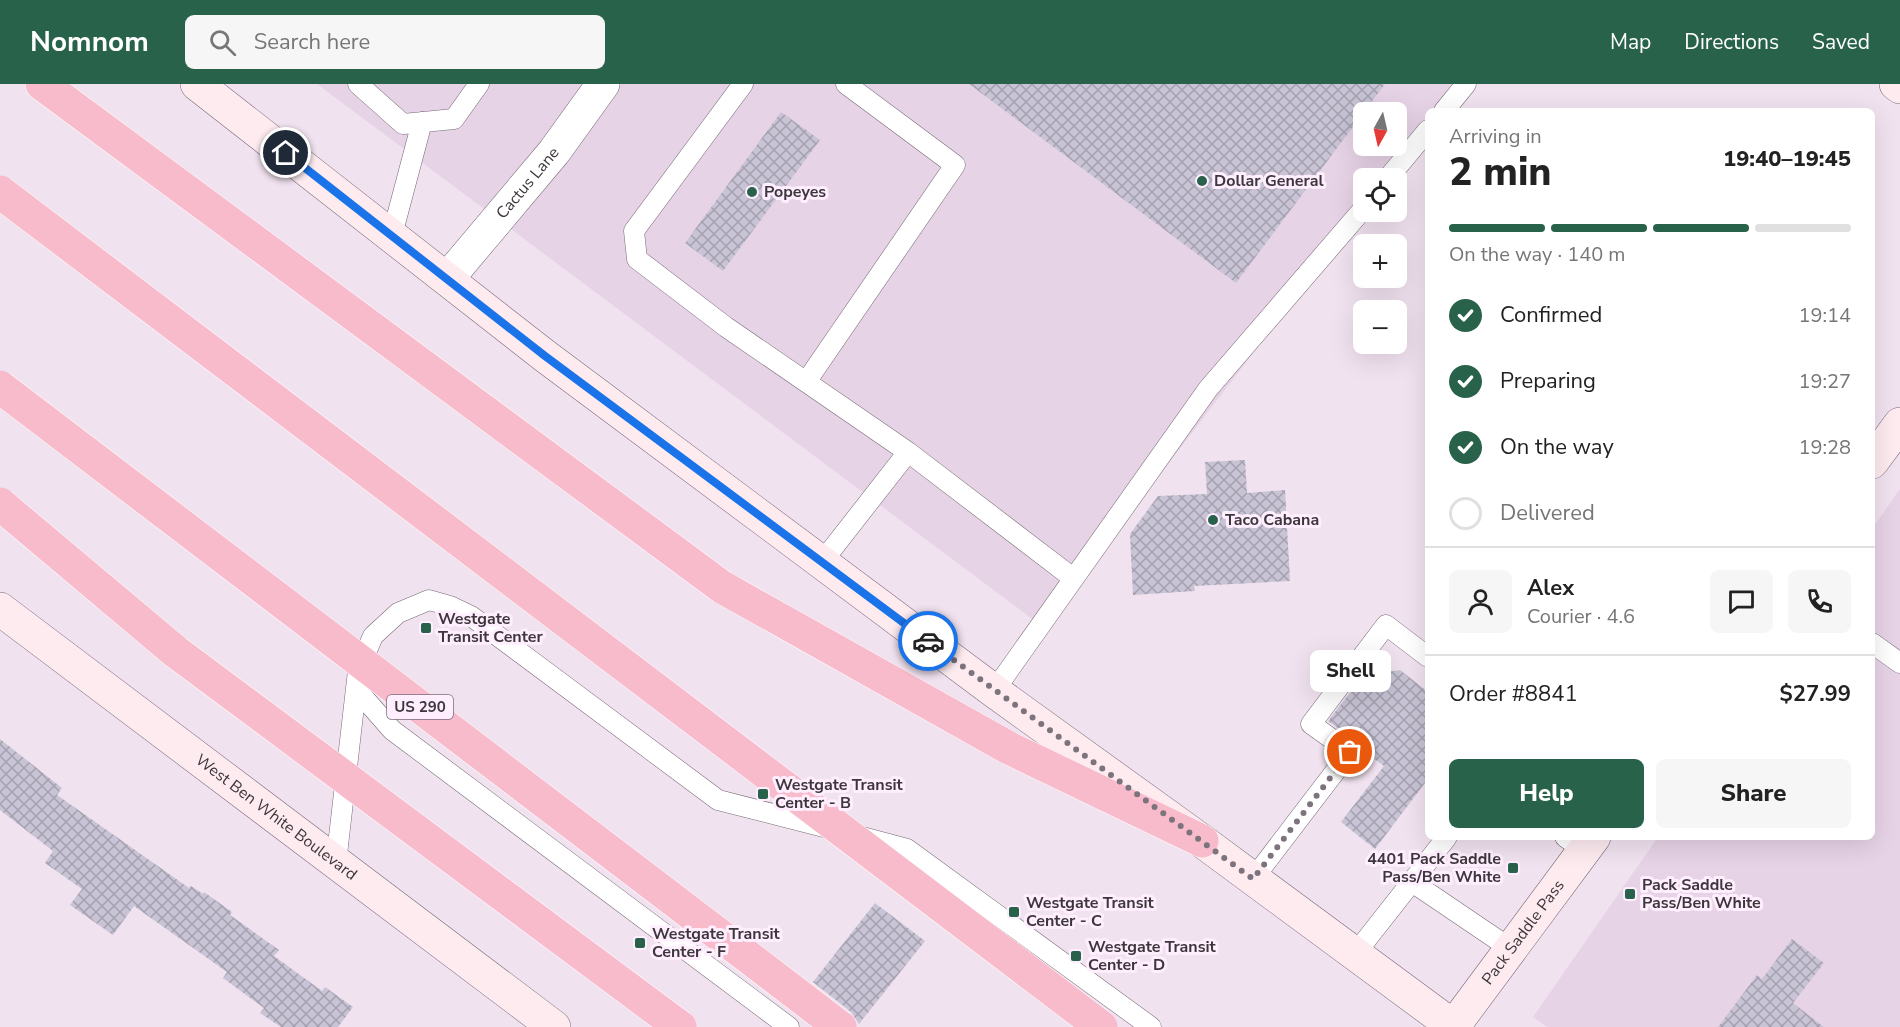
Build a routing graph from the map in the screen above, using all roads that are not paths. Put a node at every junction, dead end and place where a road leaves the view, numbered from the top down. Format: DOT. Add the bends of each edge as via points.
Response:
graph roads {
  1 [pos="42,84"];
  2 [pos="197,84"];
  3 [pos="357,84"];
  4 [pos="479,84"];
  5 [pos="603,84"];
  6 [pos="743,84"];
  7 [pos="846,84"];
  8 [pos="1466,84"];
  9 [pos="1896,84"];
  10 [pos="1900,87"];
  11 [pos="1446,108"];
  12 [pos="422,122"];
  13 [pos="1425,134"];
  14 [pos="1396,168"];
  15 [pos="0,192"];
  16 [pos="1353,221"];
  17 [pos="392,235"];
  18 [pos="448,278"];
  19 [pos="806,382"];
  20 [pos="0,387"];
  21 [pos="1900,424"];
  22 [pos="908,452"];
  23 [pos="1875,458"];
  24 [pos="0,504"];
  25 [pos="822,562"];
  26 [pos="1073,578"];
  27 [pos="0,609"];
  28 [pos="1875,645"];
  29 [pos="1425,655"];
  30 [pos="1900,663"];
  31 [pos="357,690"];
  32 [pos="994,691"];
  33 [pos="1445,840"];
  34 [pos="1202,841"];
  35 [pos="1581,842"];
  36 [pos="336,863"];
  37 [pos="1253,879"];
  38 [pos="1412,882"];
  39 [pos="1511,950"];
  40 [pos="1355,954"];
  41 [pos="554,1027"];
  42 [pos="680,1027"];
  43 [pos="789,1027"];
  44 [pos="840,1027"];
  45 [pos="1101,1027"];
  46 [pos="1151,1027"];
  47 [pos="1453,1027"];
  1 -- 34 [label="highway" via="722,587 1010,748"];
  2 -- 17 [label="main road"];
  3 -- 12 [label="lane" via="403,124"];
  4 -- 12 [label="lane" via="454,119"];
  5 -- 18 [label="street, Cactus Lane" via="554,152"];
  6 -- 19 [label="lane" via="634,231 637,258"];
  7 -- 19 [label="lane" via="955,165"];
  8 -- 11 [label="lane"];
  9 -- 10 [label="main road"];
  12 -- 17 [label="lane"];
  13 -- 14 [label="lane"];
  15 -- 45 [label="highway, bridge"];
  16 -- 26 [label="lane" via="1208,389"];
  17 -- 18 [label="main road"];
  18 -- 25 [label="main road"];
  19 -- 22 [label="lane"];
  20 -- 44 [label="highway, US 290, bridge"];
  21 -- 23 [label="main road"];
  22 -- 25 [label="lane"];
  22 -- 26 [label="lane"];
  24 -- 42 [label="highway, bridge" via="176,652"];
  25 -- 32 [label="main road"];
  26 -- 32 [label="lane"];
  27 -- 36 [label="main road, West Ben White Boulevard"];
  28 -- 30 [label="lane"];
  29 -- 37 [label="lane" via="1386,625 1311,723 1350,752"];
  31 -- 36 [label="lane"];
  31 -- 43 [label="lane" via="392,730"];
  31 -- 46 [label="lane" via="358,671 373,636 398,613 429,600 450,606 471,616 718,800 907,849"];
  32 -- 34 [label="main road"];
  33 -- 38 [label="lane"];
  34 -- 37 [label="main road"];
  35 -- 39 [label="main road, Pack Saddle Pass"];
  36 -- 41 [label="main road, West Ben White Boulevard"];
  37 -- 40 [label="main road"];
  38 -- 39 [label="lane"];
  38 -- 40 [label="lane"];
  39 -- 47 [label="main road, Pack Saddle Pass"];
  40 -- 47 [label="main road"];
}
